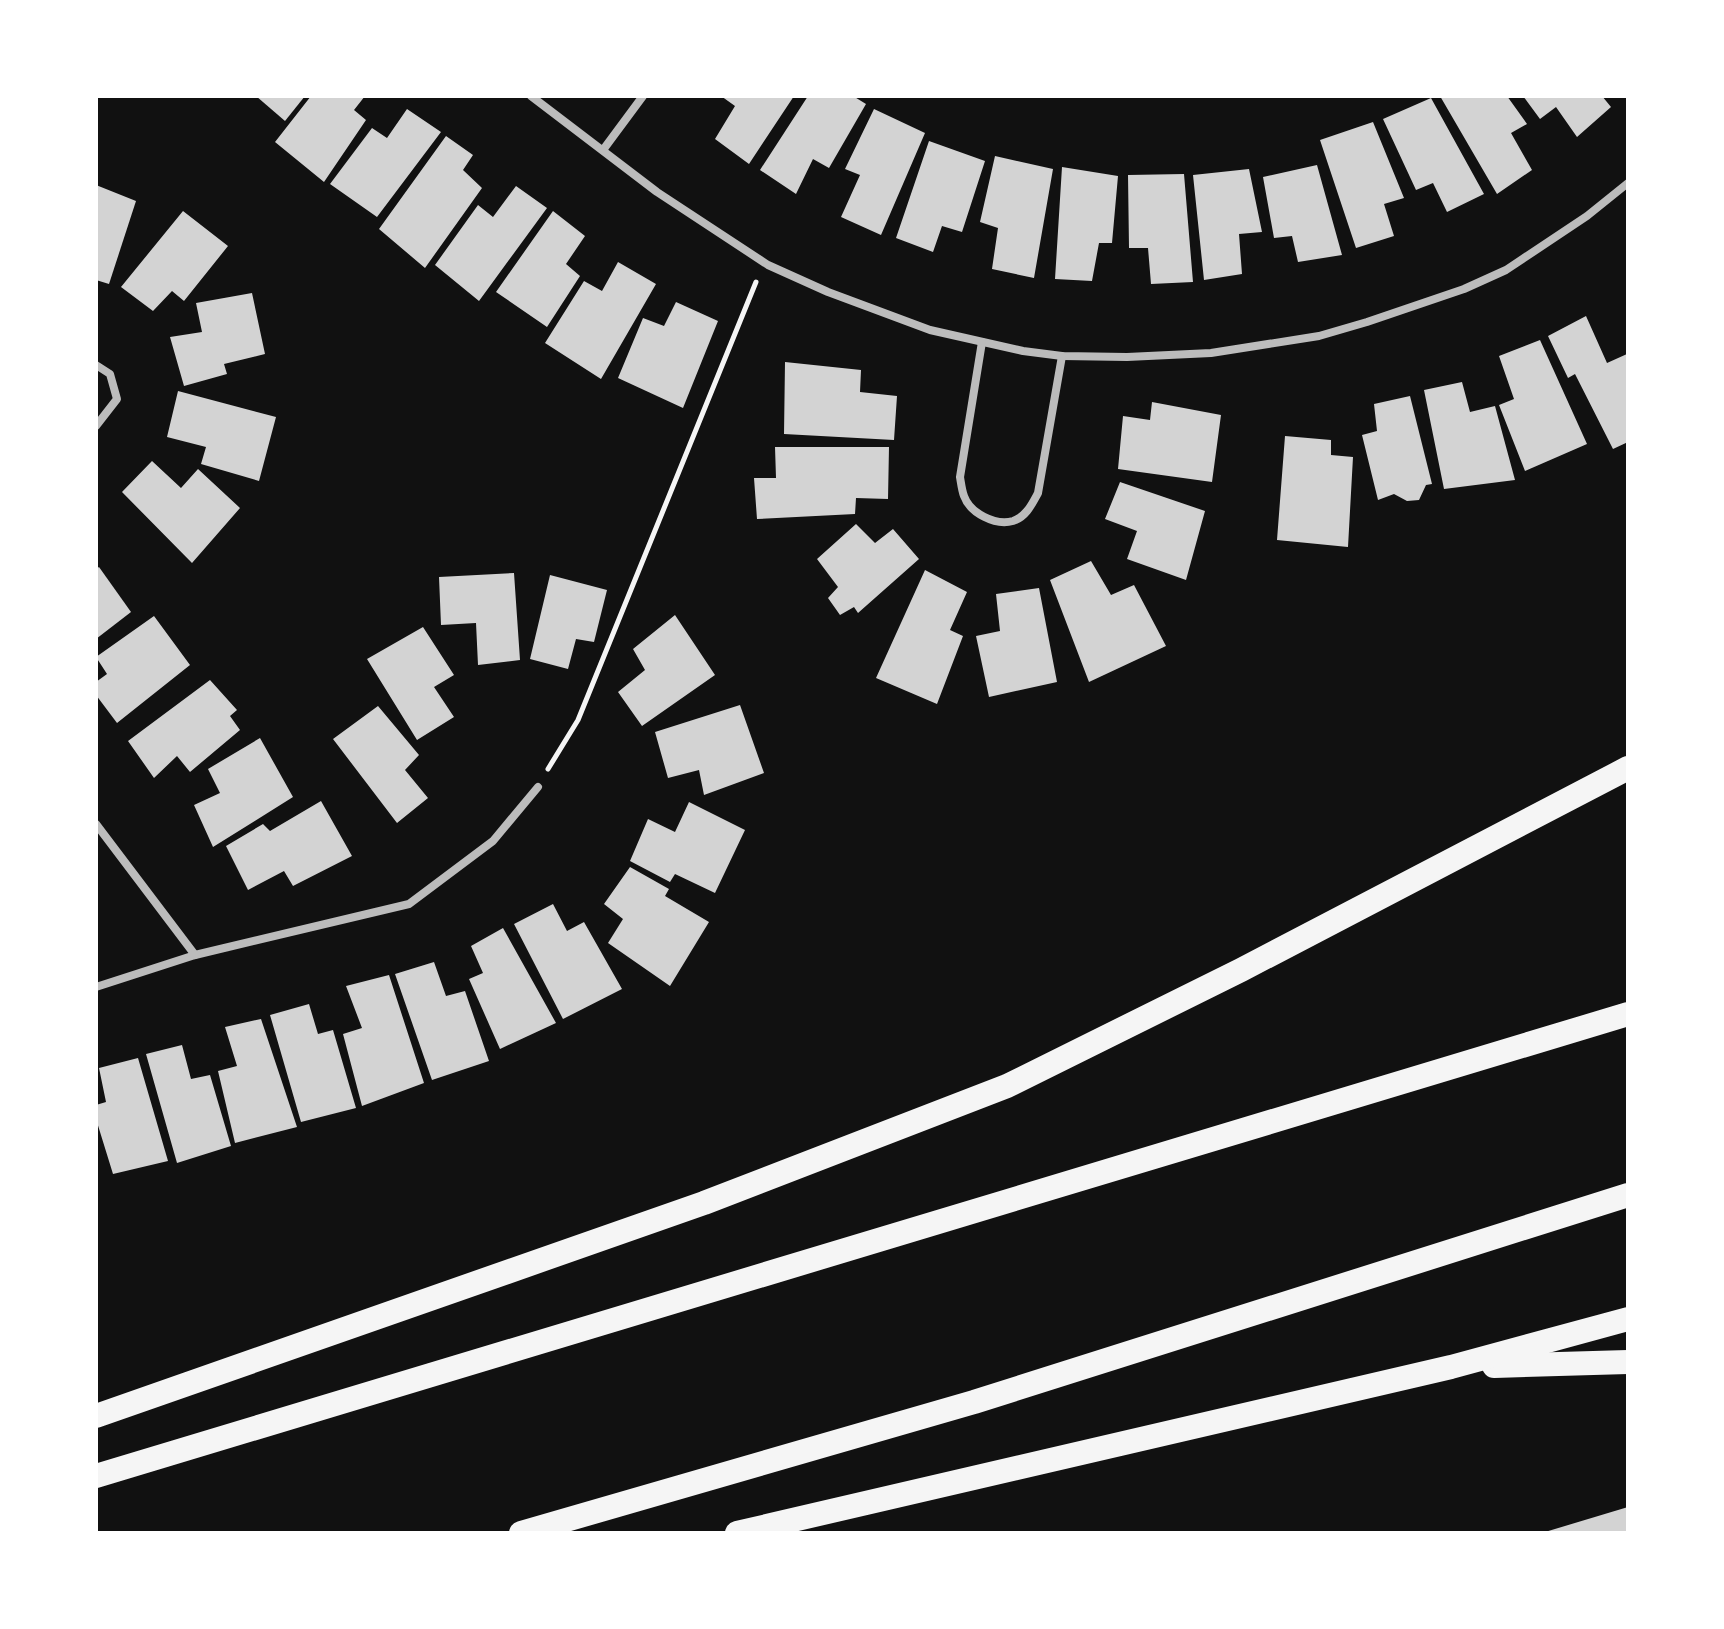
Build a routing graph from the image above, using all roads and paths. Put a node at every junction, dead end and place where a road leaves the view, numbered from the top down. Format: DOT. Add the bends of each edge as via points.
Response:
graph roads {
  1 [pos="531,96"];
  2 [pos="643,96"];
  3 [pos="603,150"];
  4 [pos="1628,183"];
  5 [pos="752,288"];
  6 [pos="982,342"];
  7 [pos="1062,356"];
  8 [pos="96,365"];
  9 [pos="96,426"];
  10 [pos="1628,768"];
  11 [pos="538,787"];
  12 [pos="96,824"];
  13 [pos="195,955"];
  14 [pos="96,987"];
  15 [pos="1628,1014"];
  16 [pos="1628,1195"];
  17 [pos="1628,1319"];
  18 [pos="1628,1362"];
  19 [pos="1451,1367"];
  20 [pos="96,1416"];
  21 [pos="96,1476"];
  22 [pos="521,1533"];
  23 [pos="737,1533"];
  1 -- 3 [label="street"];
  2 -- 3 [label="street"];
  3 -- 6 [label="street" via="768,265 930,330"];
  4 -- 7 [label="street" via="1506,270 1367,322 1319,336 1211,353"];
  5 -- 11 [label="path" via="578,720"];
  6 -- 7 [label="street"];
  6 -- 7 [label="street" via="960,477 964,498 995,521 1012,521 1028,511 1038,493"];
  8 -- 9 [label="street" via="110,374 117,399"];
  10 -- 20 [label="highway" via="1007,1086 704,1203"];
  11 -- 13 [label="street" via="493,841 409,904"];
  12 -- 13 [label="street"];
  13 -- 14 [label="street"];
  15 -- 21 [label="highway"];
  16 -- 22 [label="highway" via="974,1402"];
  17 -- 19 [label="highway"];
  18 -- 19 [label="highway"];
  19 -- 23 [label="highway"];
}
